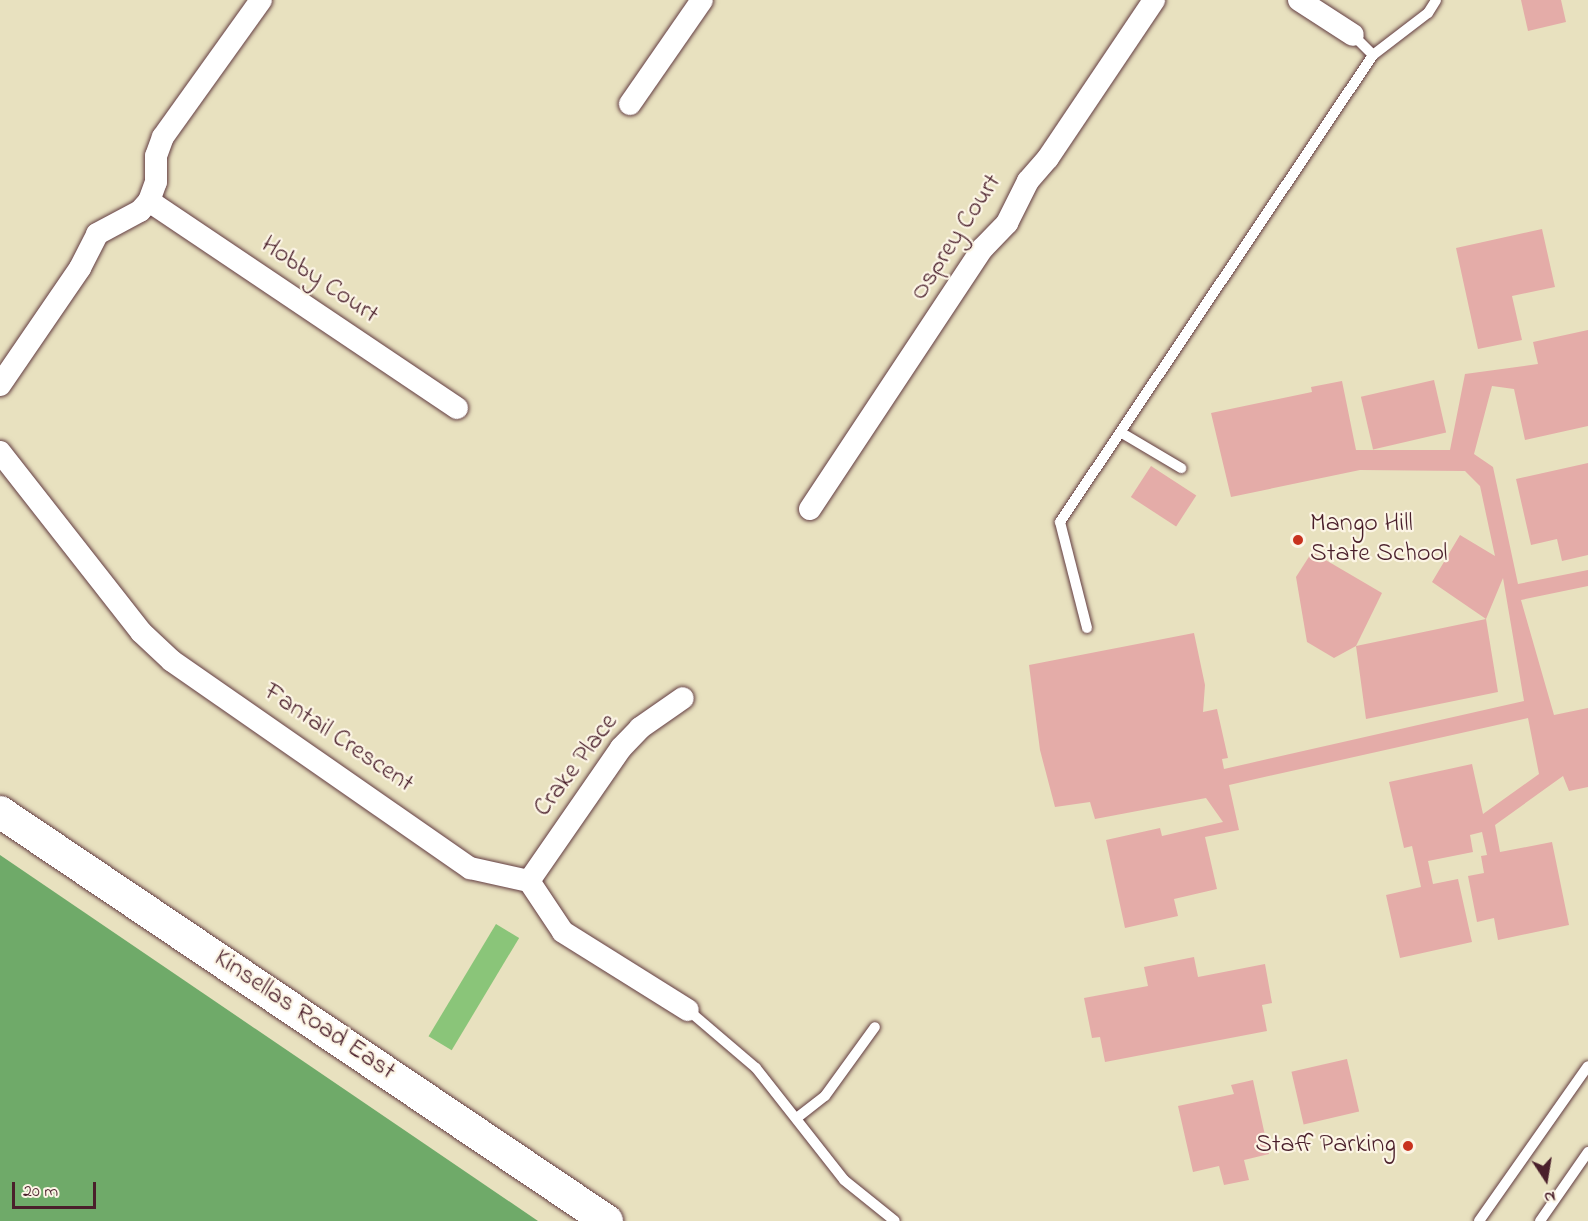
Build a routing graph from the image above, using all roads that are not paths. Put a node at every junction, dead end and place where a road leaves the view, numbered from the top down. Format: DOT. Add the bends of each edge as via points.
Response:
graph roads {
  1 [pos="261,0"];
  2 [pos="702,0"];
  3 [pos="1154,0"];
  4 [pos="1299,0"];
  5 [pos="1436,0"];
  6 [pos="1353,35"];
  7 [pos="1373,55"];
  8 [pos="630,104"];
  9 [pos="149,201"];
  10 [pos="0,385"];
  11 [pos="457,408"];
  12 [pos="1122,433"];
  13 [pos="0,452"];
  14 [pos="1181,468"];
  15 [pos="810,509"];
  16 [pos="1087,628"];
  17 [pos="683,698"];
  18 [pos="0,812"];
  19 [pos="529,881"];
  20 [pos="688,1010"];
  21 [pos="875,1027"];
  22 [pos="1588,1066"];
  23 [pos="798,1117"];
  24 [pos="1588,1152"];
  25 [pos="607,1221"];
  26 [pos="895,1221"];
  27 [pos="1479,1221"];
  28 [pos="1540,1221"];
  1 -- 9 [label="street" via="163,137"];
  2 -- 8 [label="street"];
  3 -- 15 [label="street, Osprey Court" via="1048,158 1028,181 1007,223 983,248"];
  4 -- 6 [label="street"];
  5 -- 7 [label="lane" via="1428,13"];
  6 -- 7 [label="lane"];
  7 -- 12 [label="lane"];
  9 -- 10 [label="street" via="140,211 97,234 80,268"];
  9 -- 11 [label="street, Hobby Court"];
  12 -- 14 [label="lane"];
  12 -- 16 [label="lane" via="1060,522"];
  13 -- 19 [label="street, Fantail Crescent" via="141,632 172,661 470,868"];
  17 -- 19 [label="street, Crake Place" via="640,728 621,748"];
  18 -- 25 [label="main road, Kinsellas Road East"];
  19 -- 20 [label="street" via="563,932"];
  20 -- 23 [label="lane" via="756,1068"];
  21 -- 23 [label="lane" via="825,1096"];
  22 -- 27 [label="lane"];
  23 -- 26 [label="lane" via="844,1180"];
  24 -- 28 [label="lane"];
}
